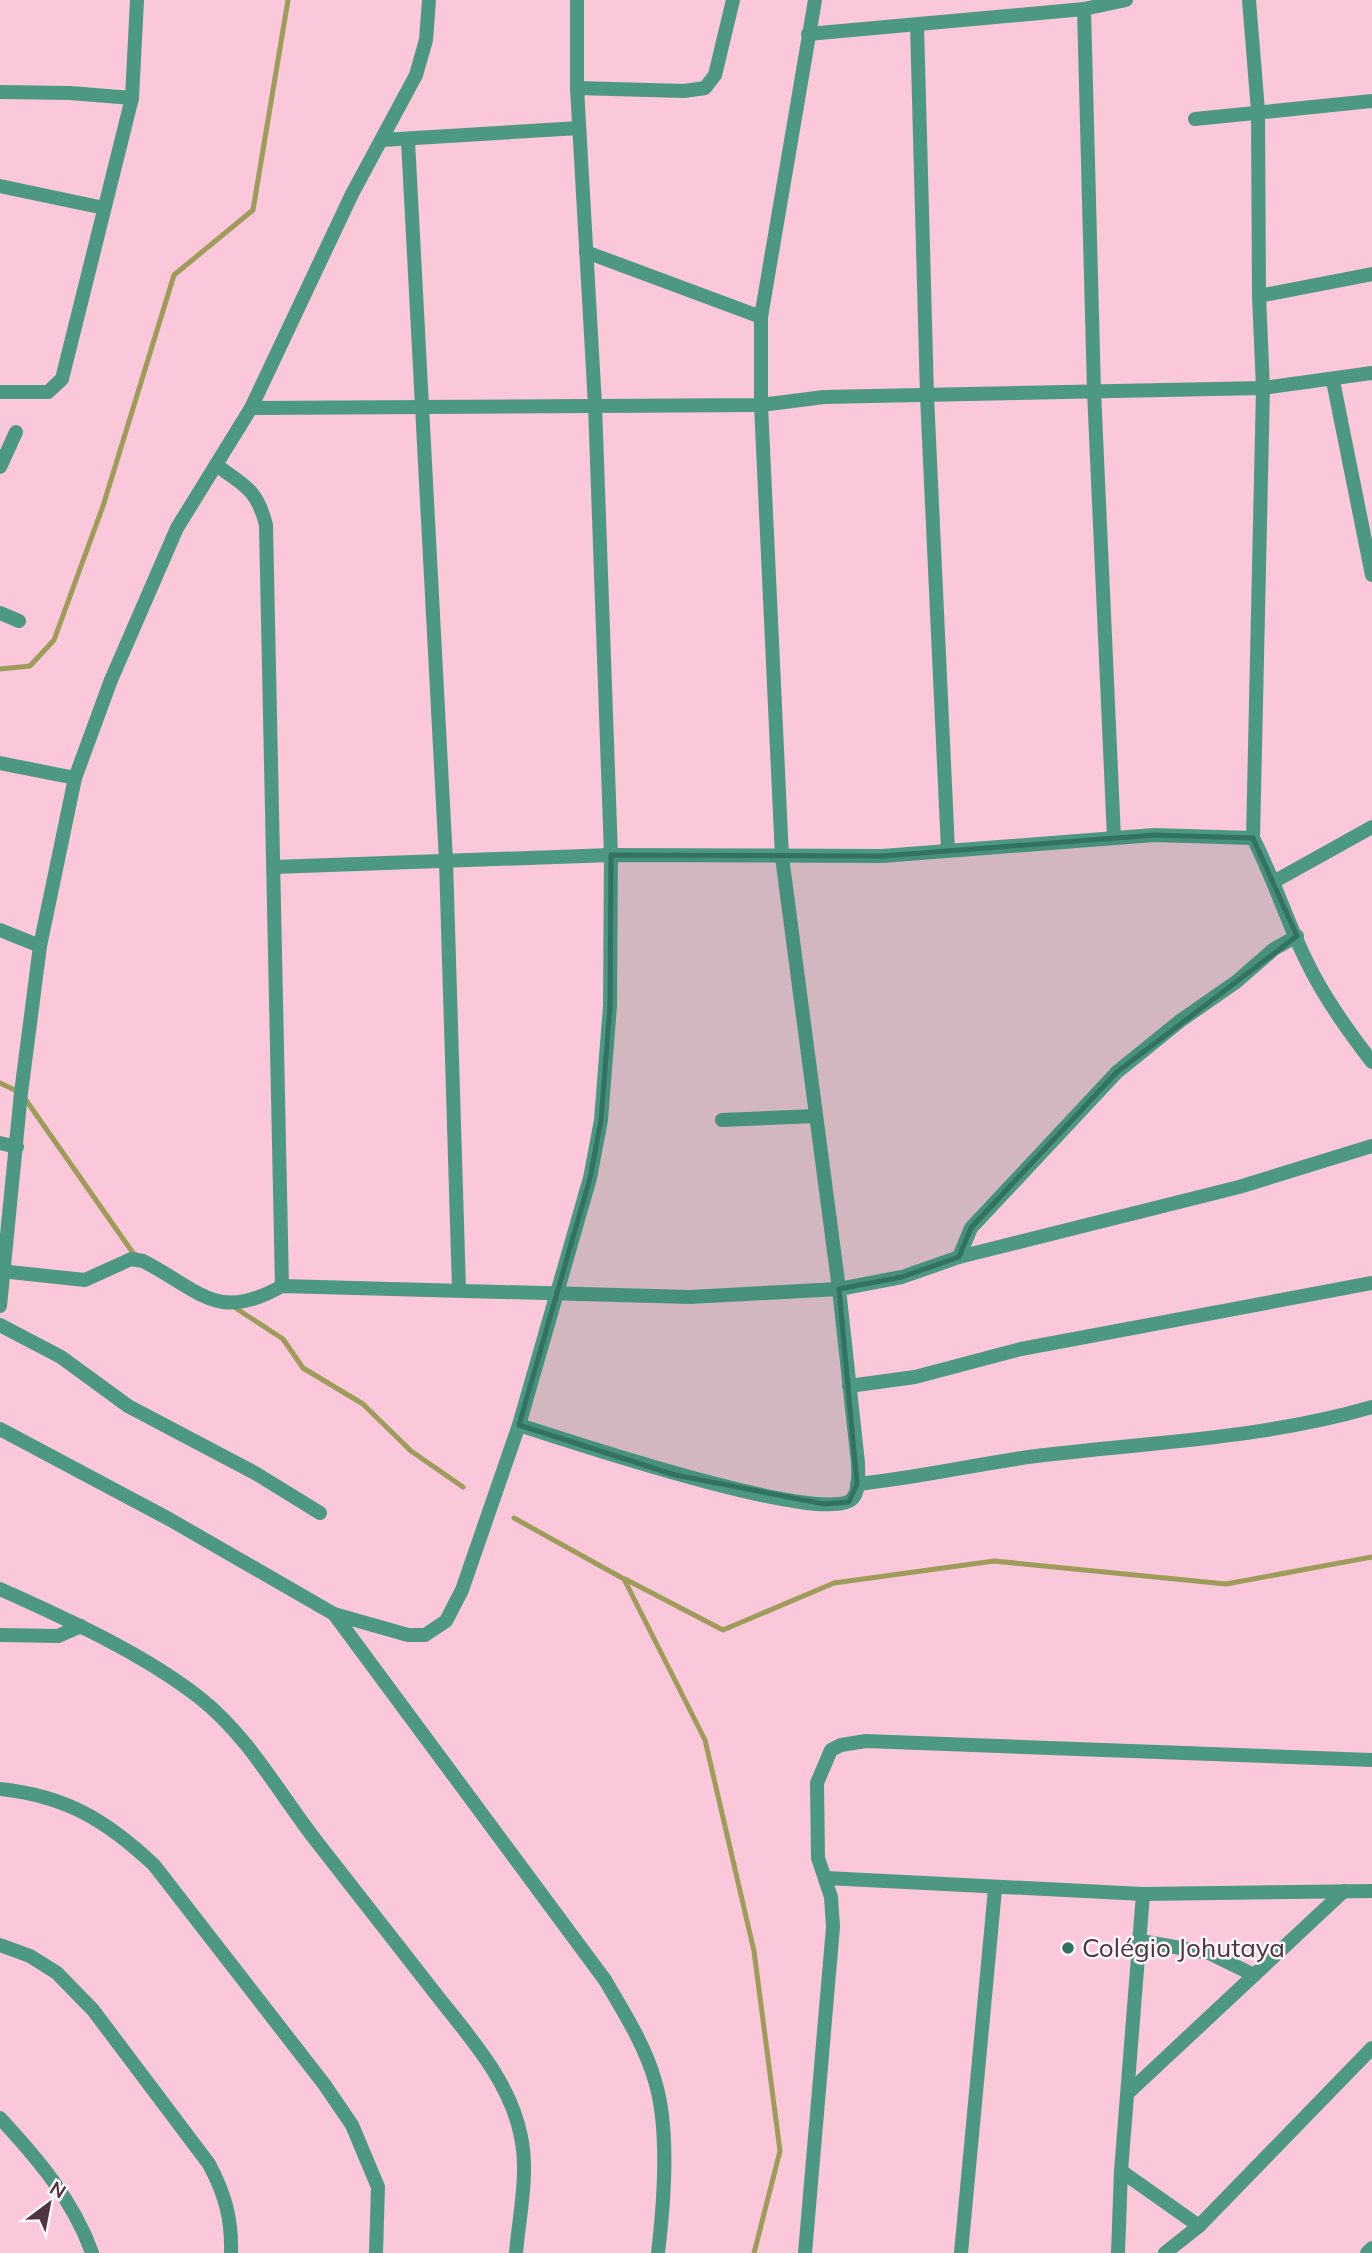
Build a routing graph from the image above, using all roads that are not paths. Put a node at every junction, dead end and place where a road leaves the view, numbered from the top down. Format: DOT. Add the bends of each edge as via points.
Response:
graph roads {
  1 [pos="137,0"];
  2 [pos="429,0"];
  3 [pos="577,0"];
  4 [pos="733,0"];
  5 [pos="815,0"];
  6 [pos="1126,0"];
  7 [pos="1248,0"];
  8 [pos="1084,9"];
  9 [pos="917,26"];
  10 [pos="808,34"];
  11 [pos="577,88"];
  12 [pos="0,92"];
  13 [pos="132,98"];
  14 [pos="1372,101"];
  15 [pos="1258,111"];
  16 [pos="1195,119"];
  17 [pos="579,128"];
  18 [pos="383,140"];
  19 [pos="408,141"];
  20 [pos="0,186"];
  21 [pos="104,208"];
  22 [pos="586,252"];
  23 [pos="1372,274"];
  24 [pos="1259,296"];
  25 [pos="761,317"];
  26 [pos="1372,373"];
  27 [pos="1333,381"];
  28 [pos="1263,388"];
  29 [pos="1094,391"];
  30 [pos="0,392"];
  31 [pos="927,396"];
  32 [pos="595,405"];
  33 [pos="761,405"];
  34 [pos="251,408"];
  35 [pos="423,408"];
  36 [pos="16,432"];
  37 [pos="216,465"];
  38 [pos="0,467"];
  39 [pos="1372,575"];
  40 [pos="0,613"];
  41 [pos="19,621"];
  42 [pos="0,763"];
  43 [pos="75,778"];
  44 [pos="1372,827"];
  45 [pos="1114,838"];
  46 [pos="1253,838"];
  47 [pos="948,850"];
  48 [pos="611,855"];
  49 [pos="782,857"];
  50 [pos="446,861"];
  51 [pos="274,867"];
  52 [pos="1275,881"];
  53 [pos="0,930"];
  54 [pos="1297,936"];
  55 [pos="40,946"];
  56 [pos="1372,1062"];
  57 [pos="815,1116"];
  58 [pos="722,1120"];
  59 [pos="0,1143"];
  60 [pos="1372,1146"];
  61 [pos="17,1147"];
  62 [pos="959,1257"];
  63 [pos="2,1272"];
  64 [pos="1372,1283"];
  65 [pos="282,1286"];
  66 [pos="459,1289"];
  67 [pos="839,1289"];
  68 [pos="560,1292"];
  69 [pos="0,1306"];
  70 [pos="0,1325"];
  71 [pos="849,1386"];
  72 [pos="1372,1407"];
  73 [pos="519,1424"];
  74 [pos="0,1429"];
  75 [pos="857,1485"];
  76 [pos="320,1513"];
  77 [pos="0,1589"];
  78 [pos="334,1614"];
  79 [pos="81,1626"];
  80 [pos="0,1635"];
  81 [pos="1372,1760"];
  82 [pos="0,1788"];
  83 [pos="827,1878"];
  84 [pos="995,1889"];
  85 [pos="1344,1891"];
  86 [pos="1372,1891"];
  87 [pos="1143,1894"];
  88 [pos="1140,1941"];
  89 [pos="0,1945"];
  90 [pos="1254,1975"];
  91 [pos="1372,2048"];
  92 [pos="1128,2093"];
  93 [pos="0,2118"];
  94 [pos="1121,2171"];
  95 [pos="1199,2226"];
  96 [pos="1372,2248"];
  97 [pos="92,2253"];
  98 [pos="231,2253"];
  99 [pos="376,2253"];
  100 [pos="516,2253"];
  101 [pos="658,2253"];
  102 [pos="806,2253"];
  103 [pos="961,2253"];
  104 [pos="1118,2253"];
  105 [pos="1165,2253"];
  106 [pos="1367,2253"];
  1 -- 13 [label="street"];
  2 -- 18 [label="street" via="426,40 416,75"];
  3 -- 11 [label="street"];
  4 -- 11 [label="street" via="715,75 705,88"];
  5 -- 10 [label="street"];
  6 -- 8 [label="street"];
  7 -- 15 [label="street"];
  8 -- 9 [label="street"];
  8 -- 29 [label="street"];
  9 -- 10 [label="street"];
  9 -- 31 [label="street"];
  10 -- 25 [label="street"];
  11 -- 17 [label="street"];
  12 -- 13 [label="street"];
  13 -- 21 [label="street"];
  14 -- 15 [label="street"];
  15 -- 16 [label="street"];
  15 -- 24 [label="street"];
  17 -- 19 [label="street"];
  17 -- 22 [label="street"];
  18 -- 19 [label="street"];
  18 -- 34 [label="street" via="352,194"];
  19 -- 35 [label="street"];
  20 -- 21 [label="street"];
  21 -- 30 [label="street" via="62,379 48,392"];
  22 -- 25 [label="street"];
  22 -- 32 [label="street"];
  23 -- 24 [label="street"];
  24 -- 28 [label="street"];
  25 -- 33 [label="street"];
  26 -- 27 [label="street"];
  27 -- 28 [label="street"];
  27 -- 39 [label="street"];
  28 -- 29 [label="street"];
  28 -- 46 [label="street"];
  29 -- 31 [label="street"];
  29 -- 45 [label="street"];
  31 -- 33 [label="street" via="824,397"];
  31 -- 47 [label="street"];
  32 -- 33 [label="street"];
  32 -- 35 [label="street"];
  32 -- 48 [label="street"];
  33 -- 49 [label="street"];
  34 -- 35 [label="street"];
  34 -- 37 [label="street"];
  35 -- 50 [label="street"];
  36 -- 38 [label="street"];
  37 -- 43 [label="street" via="172,539"];
  37 -- 51 [label="street" via="249,489 260,502 266,524"];
  40 -- 41 [label="street"];
  42 -- 43 [label="street"];
  43 -- 55 [label="street"];
  44 -- 52 [label="street"];
  45 -- 46 [label="street"];
  45 -- 47 [label="street"];
  46 -- 52 [label="street"];
  47 -- 49 [label="street"];
  48 -- 49 [label="street"];
  48 -- 50 [label="street"];
  48 -- 68 [label="street" via="610,1006 601,1120"];
  49 -- 57 [label="street"];
  50 -- 51 [label="street"];
  50 -- 66 [label="street"];
  51 -- 65 [label="street"];
  52 -- 54 [label="street"];
  53 -- 55 [label="street"];
  54 -- 56 [label="street" via="1324,994"];
  54 -- 62 [label="street" via="1116,1073 971,1228"];
  55 -- 61 [label="street"];
  57 -- 58 [label="street"];
  57 -- 67 [label="street"];
  59 -- 61 [label="street"];
  60 -- 62 [label="street" via="1239,1187"];
  61 -- 63 [label="street"];
  62 -- 67 [label="street" via="902,1277"];
  63 -- 65 [label="street" via="85,1280 131,1259 218,1301 240,1304 256,1301"];
  63 -- 69 [label="street"];
  64 -- 71 [label="street" via="1133,1331 1033,1346 915,1377"];
  65 -- 66 [label="street"];
  66 -- 68 [label="street"];
  67 -- 68 [label="street" via="690,1297"];
  67 -- 71 [label="street"];
  68 -- 73 [label="street"];
  70 -- 76 [label="street" via="61,1357 128,1406"];
  71 -- 75 [label="street"];
  72 -- 75 [label="street" via="1294,1428 1035,1457"];
  73 -- 75 [label="street" via="675,1475 793,1500 844,1504 852,1499"];
  73 -- 78 [label="street" via="462,1590 446,1621 425,1635 408,1635"];
  74 -- 78 [label="street"];
  77 -- 79 [label="street"];
  78 -- 101 [label="street" via="605,1980 631,2025 656,2081 662,2130"];
  79 -- 80 [label="street" via="58,1636"];
  79 -- 100 [label="street" via="198,1697 228,1723 481,2053 512,2107 521,2137 524,2165"];
  81 -- 83 [label="street" via="866,1741 841,1745 831,1751 817,1783 818,1858"];
  82 -- 99 [label="street" via="69,1803 129,1841 154,1865 352,2125 378,2187"];
  83 -- 84 [label="street"];
  83 -- 102 [label="street" via="833,1927"];
  84 -- 87 [label="street"];
  84 -- 103 [label="street"];
  85 -- 86 [label="street"];
  85 -- 87 [label="street"];
  85 -- 90 [label="street"];
  87 -- 88 [label="street"];
  88 -- 90 [label="street" via="1209,1952"];
  88 -- 92 [label="street"];
  89 -- 98 [label="street" via="57,1973 93,2010 209,2164 229,2211"];
  90 -- 92 [label="street"];
  91 -- 95 [label="street"];
  92 -- 94 [label="street"];
  93 -- 97 [label="street" via="72,2208"];
  94 -- 95 [label="street"];
  94 -- 104 [label="street"];
  95 -- 105 [label="street"];
  96 -- 106 [label="street"];
}
